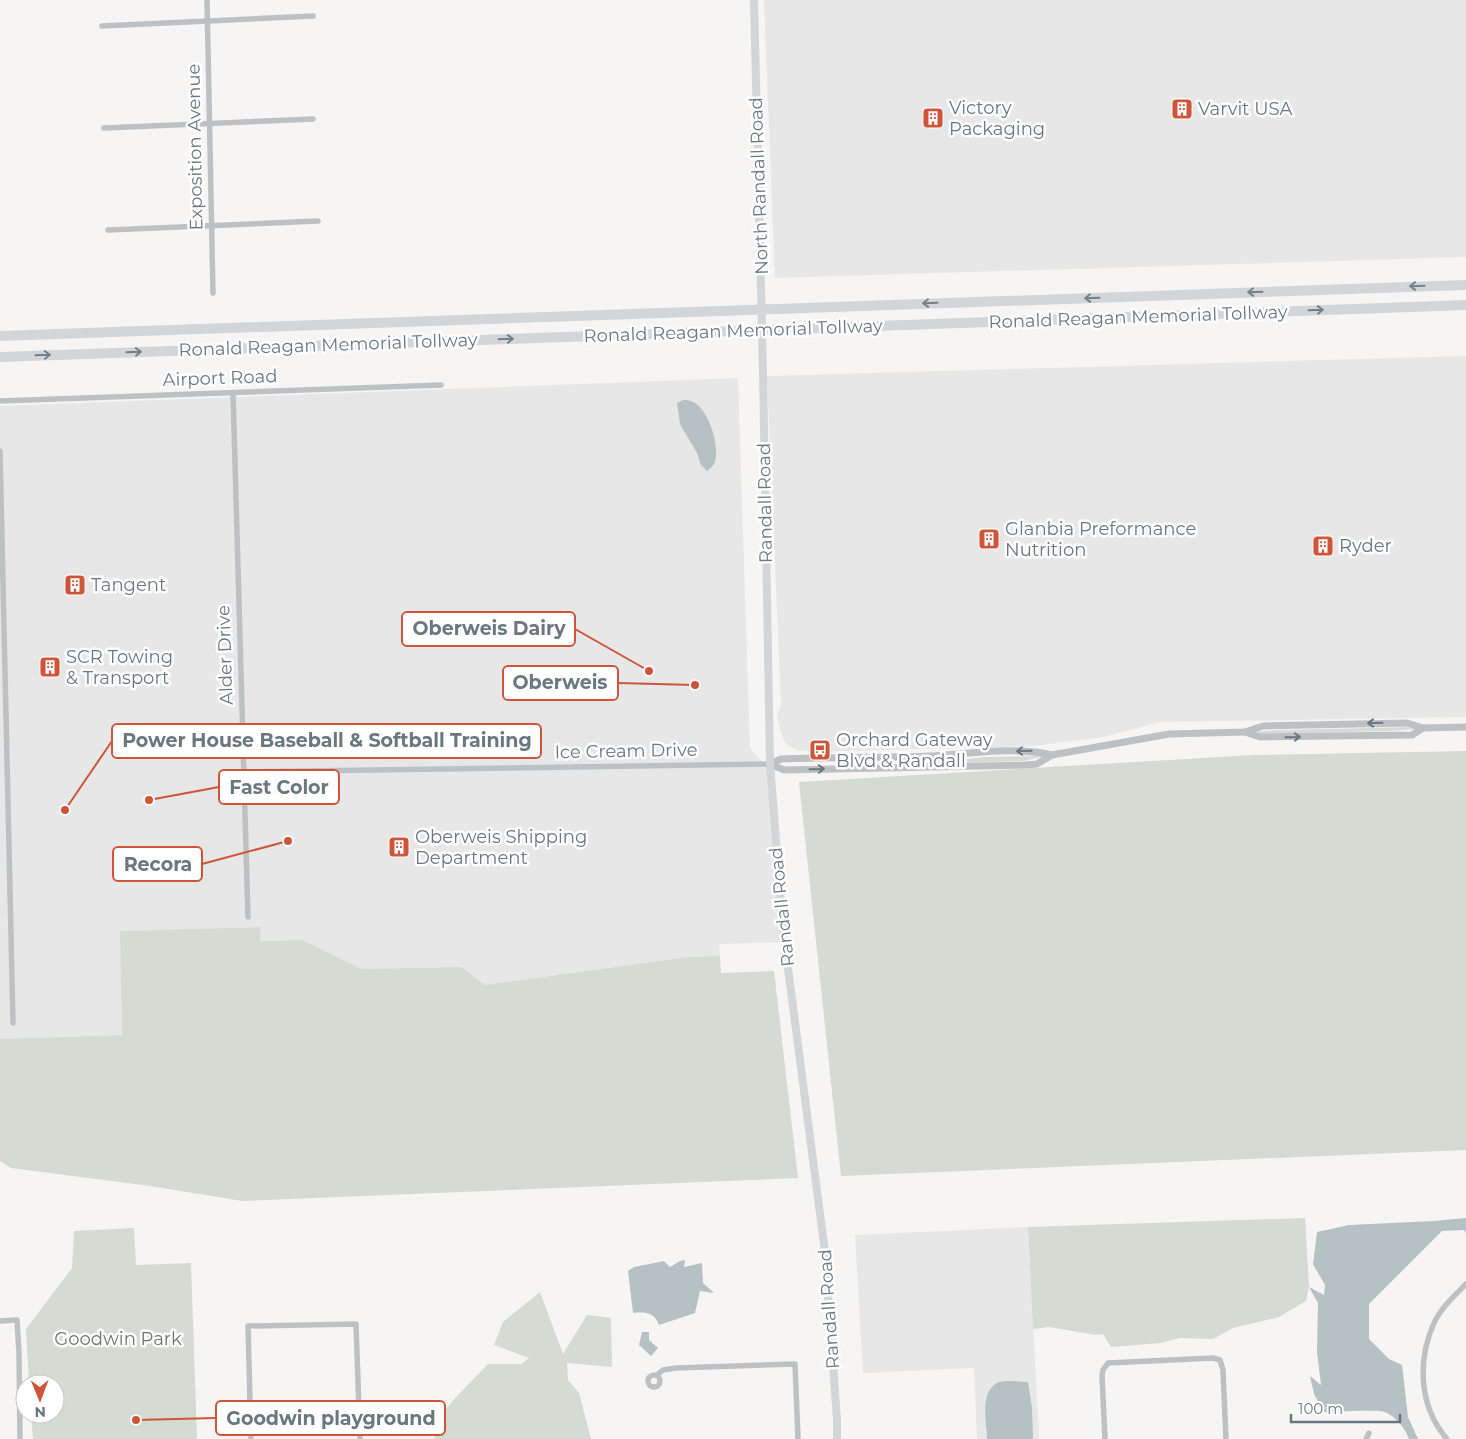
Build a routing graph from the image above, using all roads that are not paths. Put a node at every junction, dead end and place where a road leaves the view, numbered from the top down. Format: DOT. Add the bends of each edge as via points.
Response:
graph roads {
  1 [pos="207,0"];
  2 [pos="754,0"];
  3 [pos="313,16"];
  4 [pos="207,21"];
  5 [pos="102,26"];
  6 [pos="313,119"];
  7 [pos="210,123"];
  8 [pos="104,128"];
  9 [pos="318,221"];
  10 [pos="212,226"];
  11 [pos="108,230"];
  12 [pos="1466,285"];
  13 [pos="213,293"];
  14 [pos="1466,305"];
  15 [pos="0,336"];
  16 [pos="0,357"];
  17 [pos="763,372"];
  18 [pos="441,386"];
  19 [pos="233,393"];
  20 [pos="0,401"];
  21 [pos="0,451"];
  22 [pos="1423,728"];
  23 [pos="1466,728"];
  24 [pos="1245,732"];
  25 [pos="1052,755"];
  26 [pos="770,764"];
  27 [pos="243,772"];
  28 [pos="248,917"];
  29 [pos="13,1023"];
  30 [pos="1466,1284"];
  31 [pos="0,1321"];
  32 [pos="657,1375"];
  33 [pos="20,1439"];
  34 [pos="251,1439"];
  35 [pos="360,1439"];
  36 [pos="798,1439"];
  37 [pos="837,1439"];
  38 [pos="1106,1439"];
  39 [pos="1226,1439"];
  40 [pos="1447,1439"];
  1 -- 4 [label="street, Exposition Avenue"];
  2 -- 17 [label="main road, North Randall Road"];
  3 -- 4 [label="street"];
  4 -- 5 [label="street"];
  4 -- 7 [label="street, Exposition Avenue"];
  6 -- 7 [label="street"];
  7 -- 8 [label="street"];
  7 -- 10 [label="street, Exposition Avenue"];
  9 -- 10 [label="street"];
  10 -- 11 [label="street"];
  10 -- 13 [label="street, Exposition Avenue"];
  12 -- 15 [label="highway, Ronald Reagan Memorial Tollway, one-way"];
  16 -- 14 [label="highway, Ronald Reagan Memorial Tollway, one-way"];
  17 -- 26 [label="main road, Randall Road"];
  18 -- 19 [label="street, Airport Road"];
  19 -- 20 [label="street, Airport Road"];
  19 -- 27 [label="street, Alder Drive"];
  21 -- 29 [label="street"];
  22 -- 23 [label="street"];
  22 -- 24 [label="street, one-way" via="1407,723 1263,726"];
  24 -- 22 [label="street, one-way" via="1260,738 1412,735"];
  24 -- 25 [label="street" via="1169,734"];
  25 -- 26 [label="street, one-way" via="1033,751 997,752 780,759"];
  26 -- 25 [label="street, one-way" via="784,770 1011,765 1037,764"];
  26 -- 27 [label="street, Ice Cream Drive"];
  26 -- 37 [label="main road, Randall Road" via="783,930 825,1252"];
  27 -- 28 [label="street, Alder Drive"];
  30 -- 40 [label="street" via="1434,1322 1422,1374 1426,1402"];
  31 -- 33 [label="street" via="17,1320"];
  32 -- 36 [label="street" via="672,1368 795,1364"];
  34 -- 35 [label="street" via="248,1326 356,1324"];
  38 -- 39 [label="street" via="1102,1375 1108,1362 1213,1358 1220,1360 1223,1370"];
}
